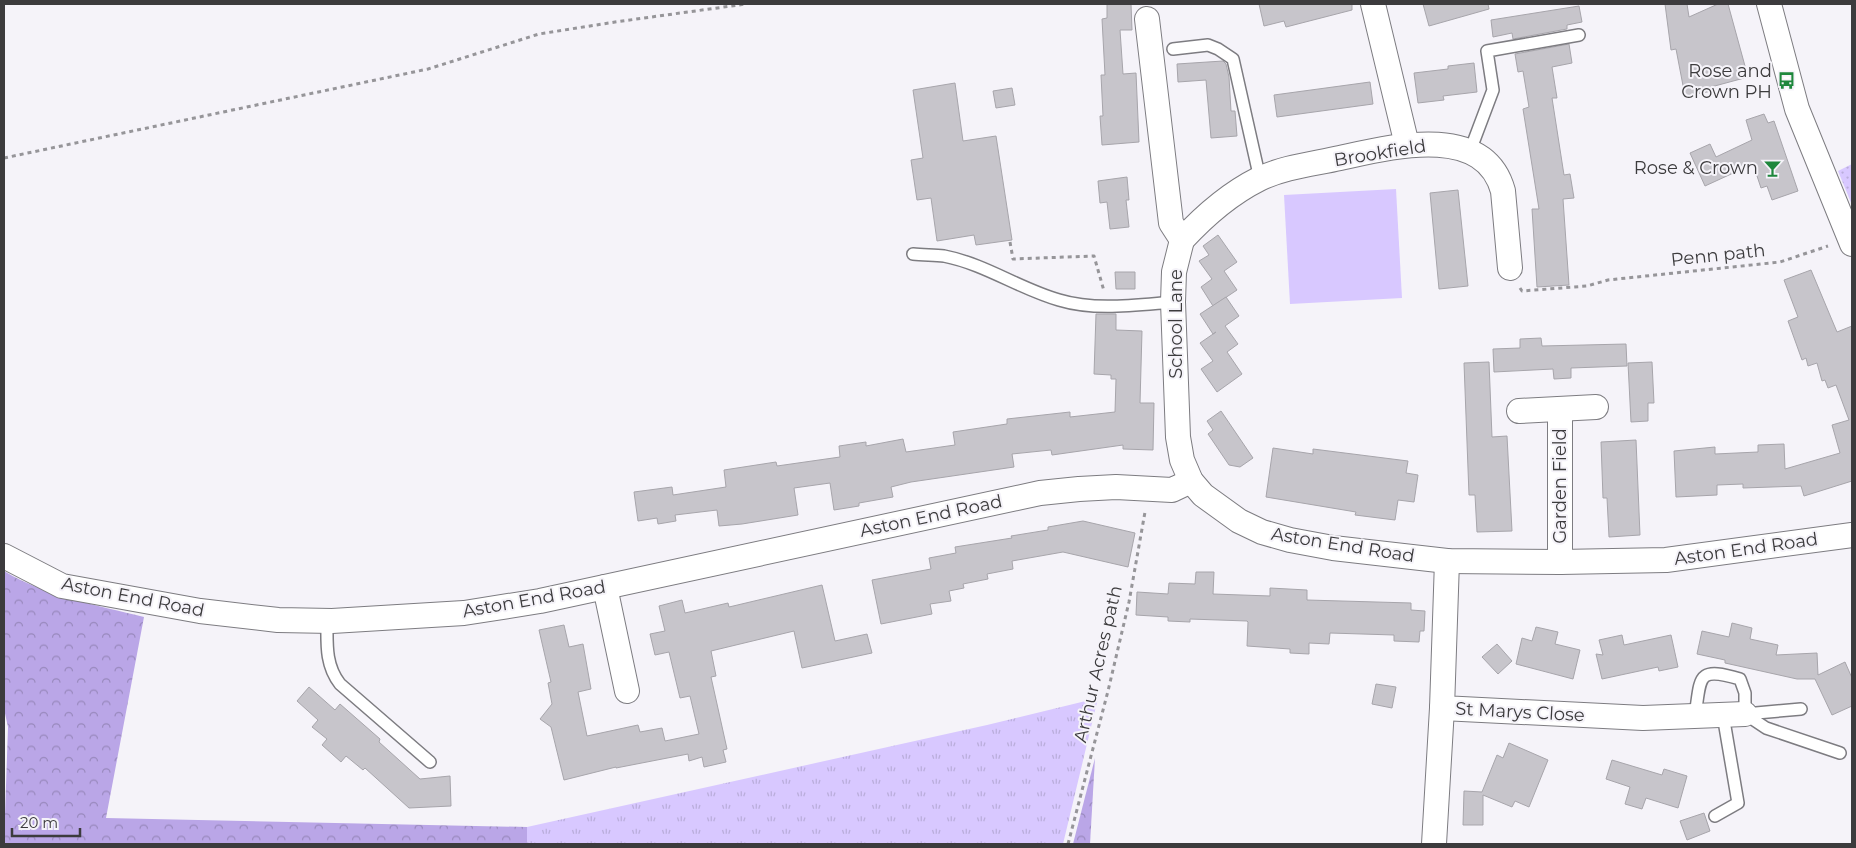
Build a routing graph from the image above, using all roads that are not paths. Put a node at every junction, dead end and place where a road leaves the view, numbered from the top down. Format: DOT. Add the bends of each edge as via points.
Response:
graph roads {
  1 [pos="1373,4"];
  2 [pos="1769,4"];
  3 [pos="1147,19"];
  4 [pos="1579,35"];
  5 [pos="1173,49"];
  6 [pos="1407,145"];
  7 [pos="1470,151"];
  8 [pos="1260,179"];
  9 [pos="1182,240"];
  10 [pos="1851,241"];
  11 [pos="913,254"];
  12 [pos="1510,268"];
  13 [pos="1173,302"];
  14 [pos="1596,407"];
  15 [pos="1560,409"];
  16 [pos="1519,411"];
  17 [pos="1191,481"];
  18 [pos="1852,535"];
  19 [pos="4,556"];
  20 [pos="1447,561"];
  21 [pos="1560,562"];
  22 [pos="605,587"];
  23 [pos="327,620"];
  24 [pos="628,691"];
  25 [pos="1442,708"];
  26 [pos="1801,709"];
  27 [pos="1734,714"];
  28 [pos="1695,716"];
  29 [pos="1840,753"];
  30 [pos="430,762"];
  31 [pos="1715,816"];
  32 [pos="1434,844"];
  1 -- 6 [label="street"];
  2 -- 10 [label="street" via="1797,109"];
  3 -- 9 [label="street" via="1172,223"];
  4 -- 7 [label="lane" via="1487,51 1492,90"];
  5 -- 8 [label="lane" via="1208,45 1233,59"];
  6 -- 7 [label="street, Brookfield" via="1442,145"];
  6 -- 8 [label="street, Brookfield" via="1288,168"];
  7 -- 12 [label="street, Brookfield" via="1487,163 1500,180"];
  8 -- 9 [label="street, Brookfield" via="1222,201"];
  9 -- 13 [label="street, School Lane" via="1174,272"];
  11 -- 13 [label="lane" via="944,256 975,265 1058,300 1096,306"];
  13 -- 17 [label="street, School Lane" via="1178,437 1184,469"];
  14 -- 15 [label="street, Garden Field"];
  15 -- 16 [label="street, Garden Field"];
  15 -- 21 [label="street, Garden Field"];
  17 -- 20 [label="street, Aston End Road" via="1239,521 1262,532 1333,548"];
  17 -- 22 [label="street, Aston End Road" via="1172,490 1116,487 1031,495"];
  18 -- 21 [label="street, Aston End Road" via="1666,560"];
  19 -- 23 [label="street, Aston End Road" via="62,586 200,611 278,620"];
  20 -- 21 [label="street, Aston End Road"];
  20 -- 25 [label="street, St Marys Close"];
  22 -- 23 [label="street, Aston End Road" via="464,613"];
  22 -- 24 [label="street"];
  23 -- 30 [label="lane" via="327,650 334,677"];
  25 -- 28 [label="street, St Marys Close" via="1600,717"];
  25 -- 32 [label="street"];
  26 -- 27 [label="lane"];
  27 -- 28 [label="street, St Marys Close"];
  27 -- 28 [label="lane" via="1746,693 1740,679 1712,672 1704,676 1700,684"];
  27 -- 29 [label="lane"];
  27 -- 31 [label="lane" via="1738,803"];
}
